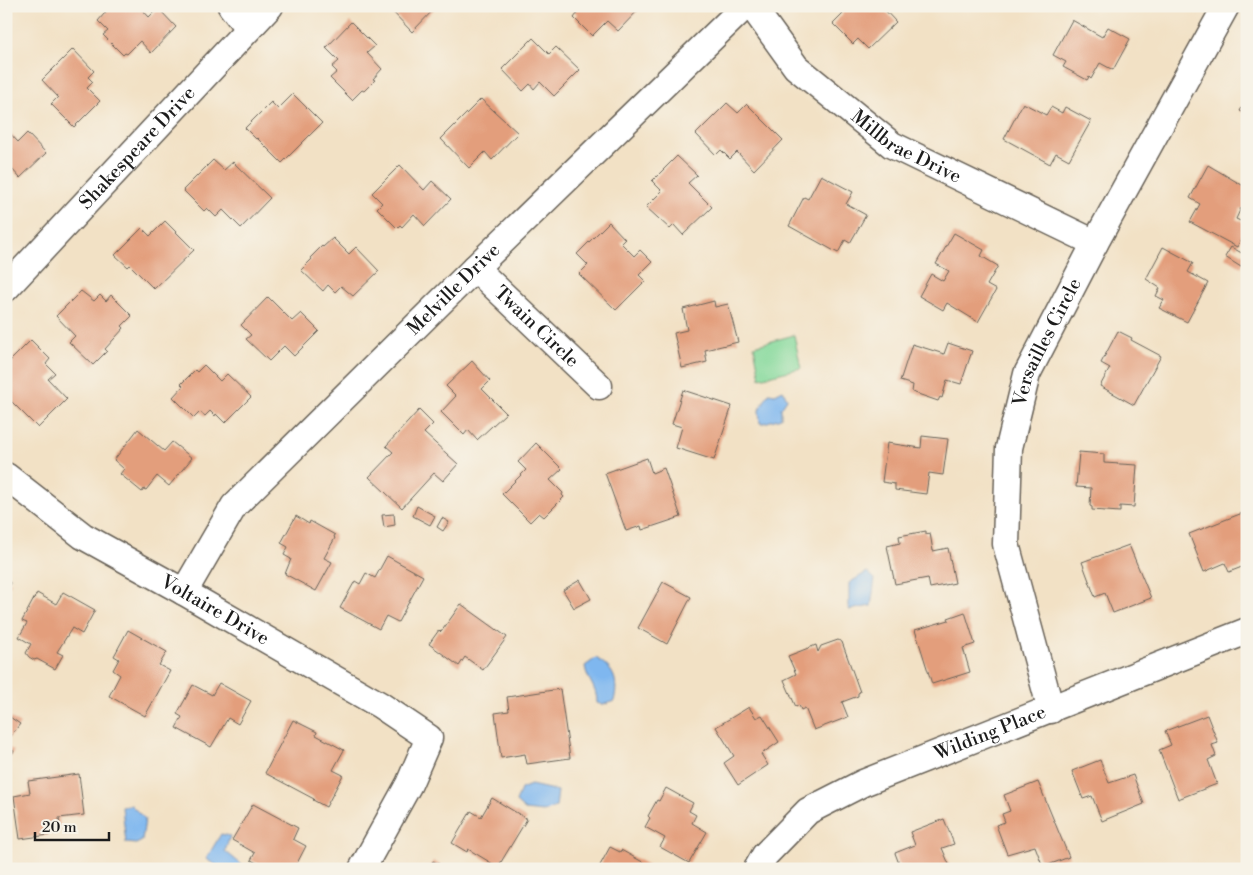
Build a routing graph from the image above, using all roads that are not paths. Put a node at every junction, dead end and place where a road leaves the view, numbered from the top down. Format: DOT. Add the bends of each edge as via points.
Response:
graph roads {
  1 [pos="231,6"];
  2 [pos="270,6"];
  3 [pos="745,6"];
  4 [pos="752,6"];
  5 [pos="1226,6"];
  6 [pos="248,28"];
  7 [pos="1095,243"];
  8 [pos="475,268"];
  9 [pos="6,288"];
  10 [pos="599,386"];
  11 [pos="6,476"];
  12 [pos="184,592"];
  13 [pos="1247,631"];
  14 [pos="1050,710"];
  15 [pos="362,869"];
  16 [pos="756,869"];
  1 -- 6 [label="street"];
  2 -- 6 [label="street, Shakespeare Drive"];
  3 -- 8 [label="street, Melville Drive"];
  4 -- 7 [label="street, Millbrae Drive" via="796,67 892,145"];
  5 -- 7 [label="street, Versailles Circle"];
  6 -- 9 [label="street, Shakespeare Drive"];
  7 -- 14 [label="street, Versailles Circle" via="1027,374 1009,448 1006,544"];
  8 -- 10 [label="street, Twain Circle"];
  8 -- 12 [label="street, Melville Drive" via="234,506"];
  11 -- 12 [label="street, Voltaire Drive" via="83,536"];
  12 -- 15 [label="street, Voltaire Drive" via="380,705 429,738 409,784"];
  13 -- 14 [label="street, Wilding Place"];
  14 -- 16 [label="street, Wilding Place" via="863,783 808,811 765,855"];
}
